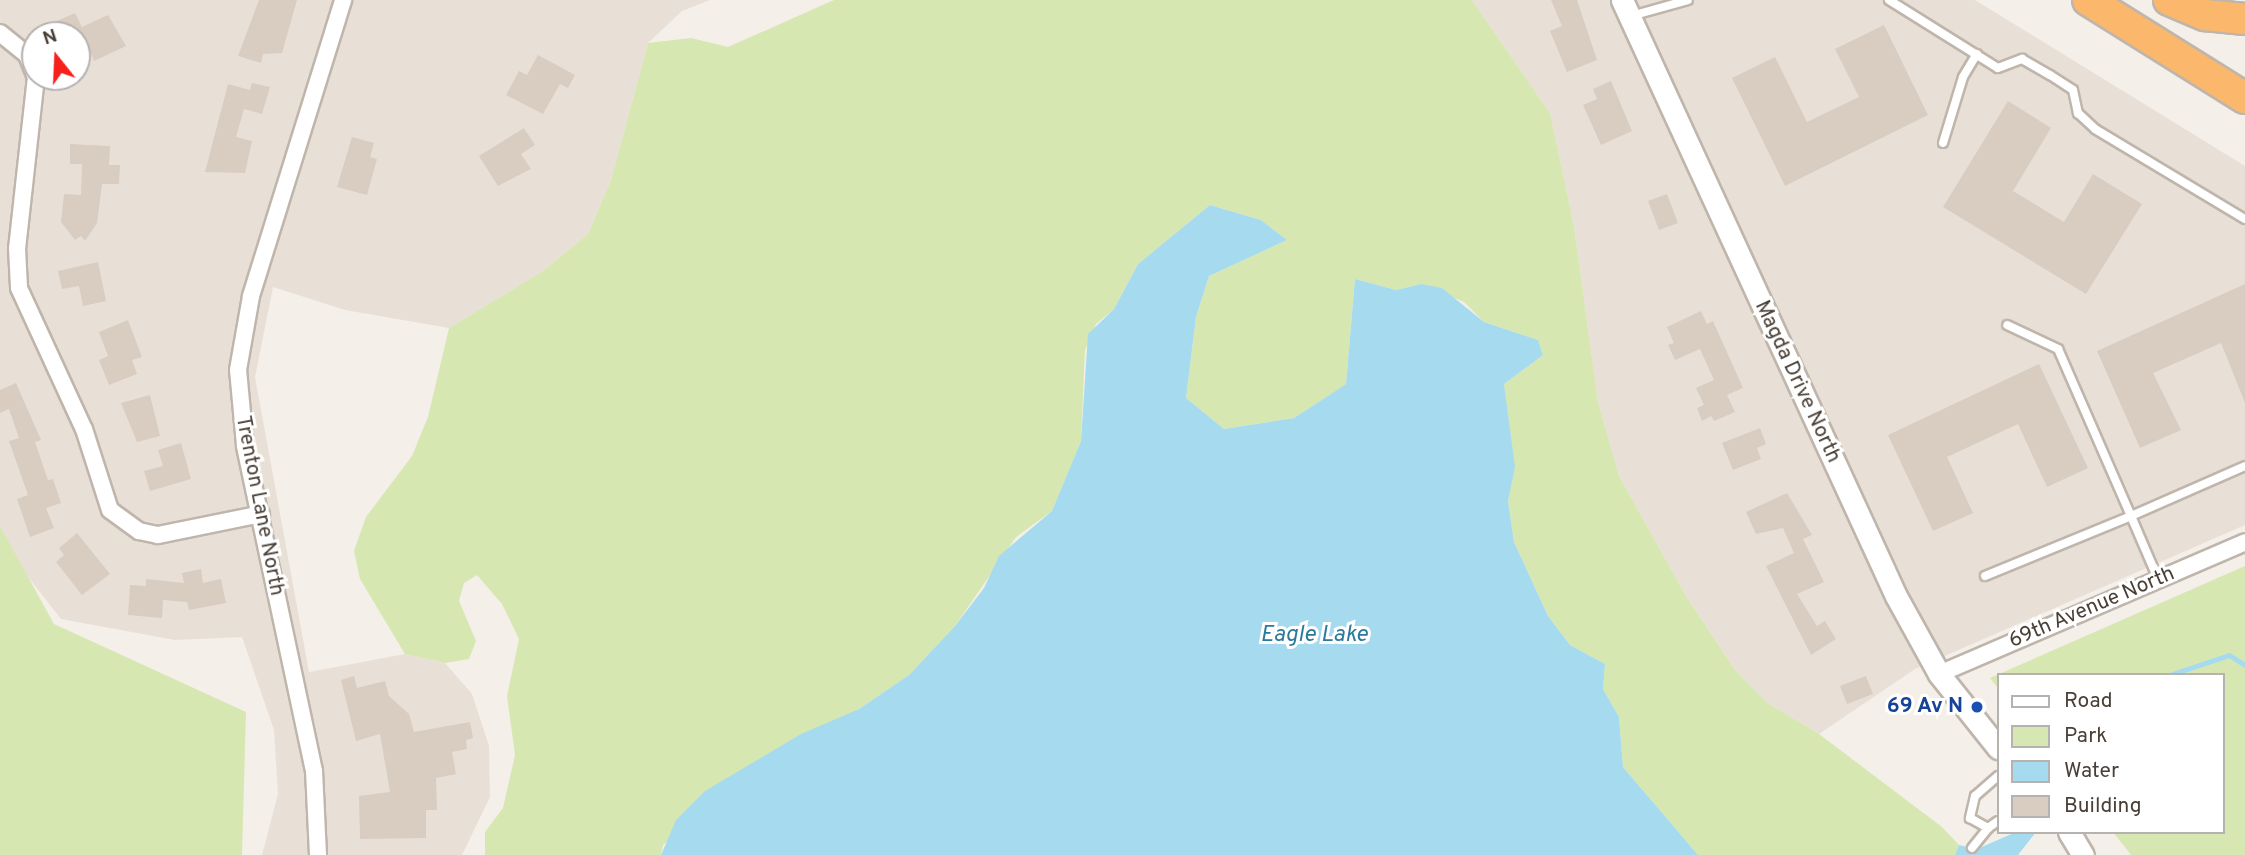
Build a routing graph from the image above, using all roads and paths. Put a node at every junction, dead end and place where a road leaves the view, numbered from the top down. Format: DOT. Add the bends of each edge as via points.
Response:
graph roads {
  1 [pos="342,0"];
  2 [pos="1688,0"];
  3 [pos="1889,0"];
  4 [pos="2088,0"];
  5 [pos="2169,0"];
  6 [pos="1625,8"];
  7 [pos="2245,19"];
  8 [pos="0,33"];
  9 [pos="21,50"];
  10 [pos="1977,54"];
  11 [pos="33,91"];
  12 [pos="2245,99"];
  13 [pos="1943,142"];
  14 [pos="2245,219"];
  15 [pos="2007,325"];
  16 [pos="2245,466"];
  17 [pos="261,514"];
  18 [pos="2132,516"];
  19 [pos="2245,542"];
  20 [pos="1985,576"];
  21 [pos="2158,579"];
  22 [pos="1939,674"];
  23 [pos="1996,745"];
  24 [pos="1996,778"];
  25 [pos="1996,822"];
  26 [pos="1988,828"];
  27 [pos="2070,834"];
  28 [pos="1972,849"];
  29 [pos="318,855"];
  30 [pos="2083,855"];
  1 -- 17 [label="street, Trenton Lane North" via="242,333 239,408"];
  2 -- 6 [label="lane"];
  3 -- 10 [label="lane"];
  4 -- 12 [label="highway"];
  5 -- 7 [label="highway" via="2205,15"];
  6 -- 22 [label="street, Magda Drive North" via="1896,596"];
  8 -- 9 [label="street"];
  10 -- 13 [label="lane" via="1963,77"];
  10 -- 14 [label="lane" via="1998,68 2021,59 2050,75 2073,90 2078,113 2095,129"];
  11 -- 17 [label="street" via="17,248 19,288 84,429 110,510 139,531 158,535"];
  15 -- 18 [label="lane" via="2058,349"];
  16 -- 18 [label="lane"];
  17 -- 29 [label="street, Trenton Lane North" via="314,771"];
  18 -- 20 [label="lane"];
  18 -- 21 [label="lane"];
  19 -- 21 [label="street, 69th Avenue North"];
  21 -- 22 [label="street, 69th Avenue North"];
  22 -- 23 [label="street, Magda Drive North"];
  24 -- 26 [label="lane" via="1975,796 1970,818"];
  25 -- 26 [label="lane"];
  26 -- 28 [label="lane"];
  27 -- 30 [label="street"];
}
